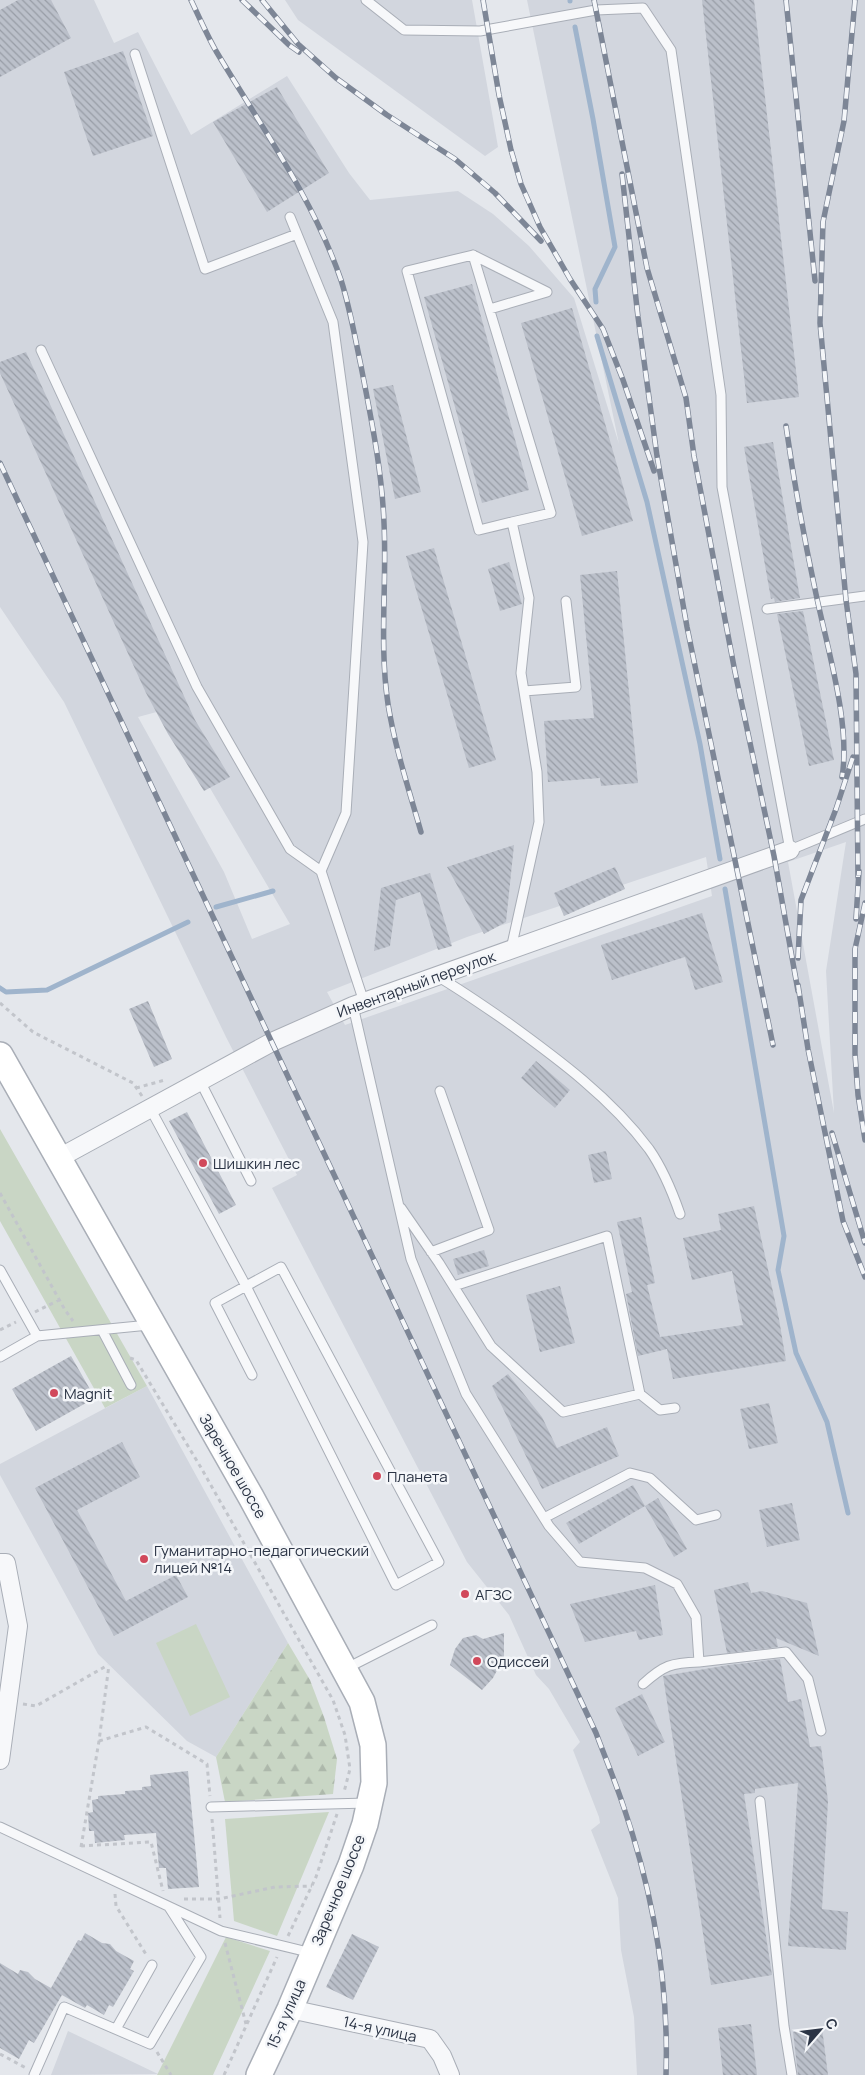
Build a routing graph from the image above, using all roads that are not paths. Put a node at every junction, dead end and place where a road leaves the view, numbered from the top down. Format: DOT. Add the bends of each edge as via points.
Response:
graph roads {
  1 [pos="366,0"];
  2 [pos="135,54"];
  3 [pos="290,217"];
  4 [pos="297,234"];
  5 [pos="473,255"];
  6 [pos="490,309"];
  7 [pos="41,350"];
  8 [pos="512,522"];
  9 [pos="865,596"];
  10 [pos="566,601"];
  11 [pos="767,609"];
  12 [pos="524,691"];
  13 [pos="865,819"];
  14 [pos="790,850"];
  15 [pos="321,871"];
  16 [pos="511,950"];
  17 [pos="437,976"];
  18 [pos="359,1004"];
  19 [pos="0,1055"];
  20 [pos="200,1081"];
  21 [pos="440,1091"];
  22 [pos="150,1108"];
  23 [pos="58,1158"];
  24 [pos="251,1181"];
  25 [pos="398,1204"];
  26 [pos="680,1214"];
  27 [pos="431,1252"];
  28 [pos="0,1270"];
  29 [pos="246,1286"];
  30 [pos="454,1286"];
  31 [pos="152,1324"];
  32 [pos="102,1330"];
  33 [pos="37,1336"];
  34 [pos="0,1356"];
  35 [pos="252,1375"];
  36 [pos="132,1385"];
  37 [pos="640,1394"];
  38 [pos="675,1408"];
  39 [pos="716,1515"];
  40 [pos="544,1518"];
  41 [pos="2,1560"];
  42 [pos="432,1624"];
  43 [pos="699,1662"];
  44 [pos="345,1669"];
  45 [pos="643,1684"];
  46 [pos="821,1731"];
  47 [pos="0,1760"];
  48 [pos="760,1802"];
  49 [pos="370,1803"];
  50 [pos="211,1807"];
  51 [pos="0,1827"];
  52 [pos="167,1902"];
  53 [pos="313,1953"];
  54 [pos="152,1966"];
  55 [pos="290,2009"];
  56 [pos="116,2029"];
  57 [pos="35,2074"];
  58 [pos="259,2075"];
  59 [pos="450,2075"];
  60 [pos="792,2075"];
  1 -- 14 [label="lane" via="404,30 480,31 596,10 643,8 671,50 721,395 722,487"];
  2 -- 4 [label="lane" via="205,269"];
  3 -- 4 [label="lane"];
  4 -- 15 [label="lane" via="333,322 363,542 346,813"];
  5 -- 6 [label="lane"];
  5 -- 6 [label="lane" via="546,292"];
  5 -- 8 [label="lane" via="407,271 479,530"];
  6 -- 8 [label="lane" via="551,514"];
  7 -- 15 [label="lane" via="197,687 290,849"];
  8 -- 12 [label="lane" via="529,598 522,673"];
  9 -- 11 [label="lane"];
  10 -- 12 [label="lane" via="576,687"];
  12 -- 16 [label="lane" via="537,772 539,822"];
  13 -- 14 [label="lane"];
  14 -- 16 [label="street, Инвентарный переулок"];
  15 -- 18 [label="lane"];
  16 -- 17 [label="street, Инвентарный переулок"];
  17 -- 18 [label="street, Инвентарный переулок"];
  17 -- 26 [label="lane" via="555,1056 618,1112 649,1150 668,1182"];
  18 -- 20 [label="street, Инвентарный переулок" via="272,1042"];
  18 -- 25 [label="lane"];
  19 -- 23 [label="main road, Заречное шоссе"];
  20 -- 22 [label="street, Инвентарный переулок"];
  20 -- 24 [label="lane"];
  21 -- 27 [label="lane" via="489,1230"];
  22 -- 23 [label="street, Инвентарный переулок"];
  22 -- 29 [label="lane"];
  23 -- 31 [label="main road, Заречное шоссе"];
  25 -- 27 [label="lane"];
  25 -- 40 [label="lane" via="411,1259 466,1394"];
  27 -- 30 [label="lane"];
  28 -- 33 [label="lane"];
  29 -- 29 [label="lane" via="396,1585 439,1562 281,1267"];
  29 -- 35 [label="lane" via="215,1303"];
  30 -- 37 [label="lane" via="491,1346 563,1412"];
  30 -- 37 [label="lane" via="607,1236"];
  31 -- 32 [label="lane"];
  31 -- 44 [label="main road, Заречное шоссе"];
  32 -- 33 [label="lane"];
  32 -- 36 [label="lane"];
  33 -- 34 [label="lane"];
  37 -- 38 [label="lane" via="660,1410"];
  39 -- 40 [label="lane" via="696,1520 650,1478 630,1473"];
  40 -- 43 [label="lane" via="580,1562 645,1568 677,1584 696,1617"];
  41 -- 47 [label="street" via="18,1626"];
  42 -- 44 [label="lane"];
  43 -- 45 [label="lane" via="676,1663 658,1670"];
  43 -- 46 [label="lane" via="786,1652 808,1679"];
  44 -- 49 [label="main road, Заречное шоссе" via="362,1702 373,1745 374,1783"];
  48 -- 60 [label="lane"];
  49 -- 50 [label="lane"];
  49 -- 53 [label="main road, Заречное шоссе" via="351,1865"];
  51 -- 52 [label="lane"];
  52 -- 53 [label="lane" via="221,1931"];
  52 -- 56 [label="lane" via="201,1957 150,2044"];
  53 -- 55 [label="main road, 15-я улица"];
  54 -- 56 [label="lane"];
  55 -- 58 [label="main road, 15-я улица"];
  55 -- 59 [label="street, 14-я улица" via="430,2039"];
  56 -- 57 [label="lane" via="64,2007"];
}
